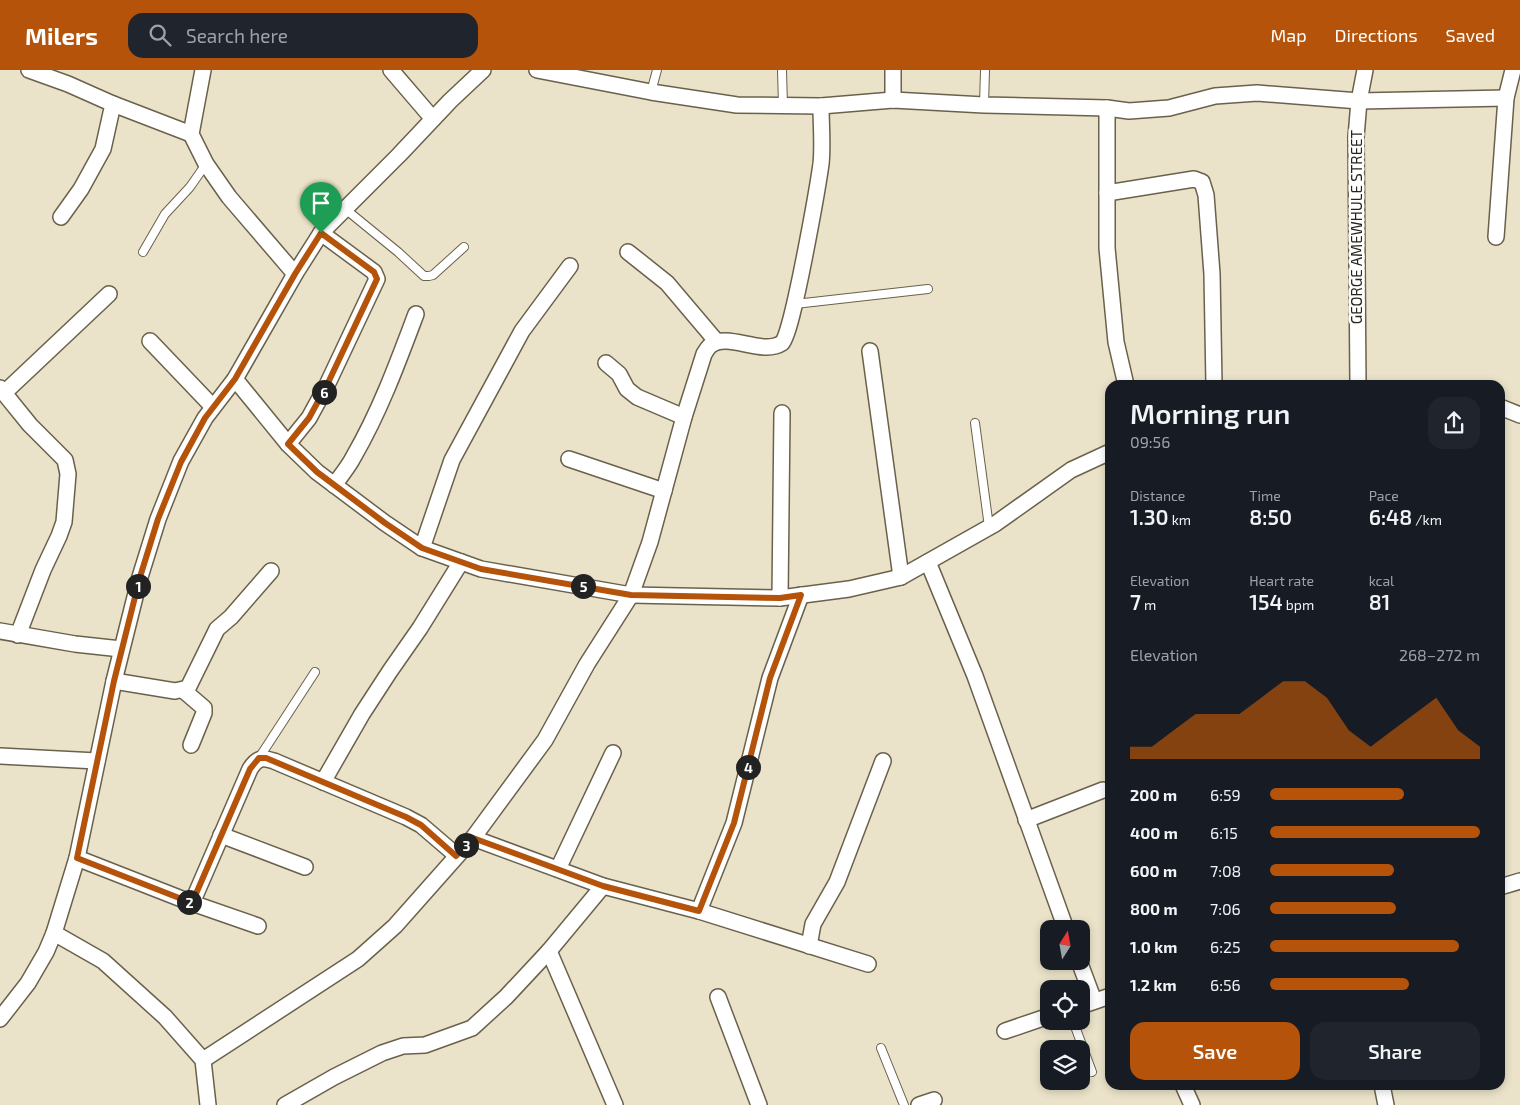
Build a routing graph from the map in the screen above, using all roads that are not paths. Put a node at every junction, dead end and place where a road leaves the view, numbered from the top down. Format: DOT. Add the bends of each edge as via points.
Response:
graph roads {
  1 [pos="29,70"];
  2 [pos="203,70"];
  3 [pos="391,70"];
  4 [pos="483,70"];
  5 [pos="537,70"];
  6 [pos="657,70"];
  7 [pos="782,70"];
  8 [pos="893,70"];
  9 [pos="985,70"];
  10 [pos="1365,70"];
  11 [pos="1513,70"];
  12 [pos="650,92"];
  13 [pos="1506,98"];
  14 [pos="893,100"];
  15 [pos="1359,101"];
  16 [pos="114,104"];
  17 [pos="984,105"];
  18 [pos="783,106"];
  19 [pos="820,106"];
  20 [pos="1107,108"];
  21 [pos="433,119"];
  22 [pos="191,134"];
  23 [pos="206,164"];
  24 [pos="1107,192"];
  25 [pos="344,208"];
  26 [pos="61,217"];
  27 [pos="321,233"];
  28 [pos="1496,237"];
  29 [pos="464,247"];
  30 [pos="143,252"];
  31 [pos="628,252"];
  32 [pos="570,266"];
  33 [pos="295,274"];
  34 [pos="928,289"];
  35 [pos="108,294"];
  36 [pos="795,304"];
  37 [pos="416,314"];
  38 [pos="150,341"];
  39 [pos="717,342"];
  40 [pos="870,351"];
  41 [pos="606,363"];
  42 [pos="235,379"];
  43 [pos="1125,380"];
  44 [pos="1214,380"];
  45 [pos="1358,380"];
  46 [pos="2,391"];
  47 [pos="213,407"];
  48 [pos="1505,409"];
  49 [pos="782,413"];
  50 [pos="1520,415"];
  51 [pos="684,417"];
  52 [pos="975,423"];
  53 [pos="288,444"];
  54 [pos="1105,454"];
  55 [pos="569,459"];
  56 [pos="334,485"];
  57 [pos="664,491"];
  58 [pos="989,527"];
  59 [pos="422,548"];
  60 [pos="461,562"];
  61 [pos="928,562"];
  62 [pos="271,571"];
  63 [pos="901,577"];
  64 [pos="631,595"];
  65 [pos="801,595"];
  66 [pos="780,598"];
  67 [pos="0,631"];
  68 [pos="18,634"];
  69 [pos="122,649"];
  70 [pos="315,672"];
  71 [pos="114,681"];
  72 [pos="183,690"];
  73 [pos="191,746"];
  74 [pos="612,753"];
  75 [pos="0,756"];
  76 [pos="259,758"];
  77 [pos="97,761"];
  78 [pos="884,761"];
  79 [pos="322,782"];
  80 [pos="1103,790"];
  81 [pos="1026,820"];
  82 [pos="221,835"];
  83 [pos="473,838"];
  84 [pos="456,856"];
  85 [pos="77,858"];
  86 [pos="305,867"];
  87 [pos="558,870"];
  88 [pos="1520,881"];
  89 [pos="603,886"];
  90 [pos="1505,886"];
  91 [pos="192,903"];
  92 [pos="699,911"];
  93 [pos="1063,920"];
  94 [pos="258,926"];
  95 [pos="54,933"];
  96 [pos="809,946"];
  97 [pos="549,951"];
  98 [pos="868,964"];
  99 [pos="718,997"];
  100 [pos="1105,998"];
  101 [pos="1090,1003"];
  102 [pos="0,1019"];
  103 [pos="1040,1019"];
  104 [pos="1076,1030"];
  105 [pos="1005,1031"];
  106 [pos="881,1048"];
  107 [pos="203,1060"];
  108 [pos="1092,1072"];
  109 [pos="1185,1090"];
  110 [pos="1383,1090"];
  111 [pos="934,1100"];
  112 [pos="208,1105"];
  113 [pos="285,1105"];
  114 [pos="615,1105"];
  115 [pos="759,1105"];
  116 [pos="904,1105"];
  117 [pos="919,1105"];
  118 [pos="1192,1105"];
  119 [pos="1386,1105"];
  1 -- 16 [label="street"];
  2 -- 22 [label="street"];
  3 -- 21 [label="street"];
  4 -- 21 [label="street"];
  5 -- 12 [label="street"];
  6 -- 12 [label="lane"];
  7 -- 18 [label="lane"];
  8 -- 14 [label="street"];
  9 -- 17 [label="lane"];
  10 -- 15 [label="street, GEORGE AMEWHULE STREET"];
  11 -- 13 [label="street"];
  12 -- 18 [label="street" via="737,105"];
  13 -- 15 [label="street"];
  13 -- 28 [label="street"];
  14 -- 17 [label="street"];
  14 -- 19 [label="street"];
  15 -- 20 [label="street" via="1257,93 1215,96 1169,108 1129,111"];
  15 -- 45 [label="street, GEORGE AMEWHULE STREET" via="1356,137"];
  16 -- 22 [label="street"];
  16 -- 26 [label="street" via="103,149"];
  17 -- 20 [label="street"];
  18 -- 19 [label="street"];
  19 -- 36 [label="street" via="821,162"];
  20 -- 24 [label="street"];
  21 -- 25 [label="street"];
  22 -- 23 [label="street"];
  23 -- 30 [label="lane" via="165,214"];
  23 -- 33 [label="street" via="229,197"];
  24 -- 43 [label="street" via="1107,248 1116,342"];
  24 -- 44 [label="street" via="1194,179 1202,182 1206,195 1212,274"];
  25 -- 27 [label="street"];
  25 -- 29 [label="lane" via="424,276 433,275"];
  27 -- 33 [label="street"];
  27 -- 53 [label="street" via="374,272 377,279 327,385 309,418"];
  31 -- 39 [label="street" via="667,283"];
  32 -- 59 [label="street" via="522,331 452,460"];
  33 -- 42 [label="street"];
  34 -- 36 [label="lane"];
  35 -- 46 [label="street"];
  36 -- 39 [label="street" via="782,342 773,346"];
  37 -- 56 [label="street" via="397,366 354,458"];
  38 -- 47 [label="street"];
  39 -- 51 [label="street" via="710,345 704,354"];
  40 -- 63 [label="street"];
  41 -- 51 [label="street" via="637,398"];
  42 -- 47 [label="street"];
  42 -- 53 [label="street"];
  46 -- 68 [label="street" via="30,426 65,460 68,474 64,522"];
  47 -- 69 [label="street" via="181,462 158,519"];
  48 -- 50 [label="street"];
  49 -- 66 [label="street"];
  51 -- 57 [label="street"];
  52 -- 58 [label="lane"];
  53 -- 56 [label="street"];
  54 -- 58 [label="street" via="1071,470"];
  55 -- 57 [label="street"];
  56 -- 59 [label="street"];
  57 -- 64 [label="street"];
  58 -- 61 [label="street"];
  59 -- 60 [label="street"];
  60 -- 64 [label="street" via="481,569"];
  60 -- 79 [label="street"];
  61 -- 63 [label="street"];
  61 -- 81 [label="street" via="975,676"];
  62 -- 72 [label="street" via="218,629 193,680"];
  63 -- 65 [label="street" via="849,589"];
  64 -- 66 [label="street"];
  64 -- 83 [label="street" via="587,664 545,740"];
  65 -- 66 [label="street"];
  65 -- 92 [label="street" via="770,678 734,823"];
  67 -- 68 [label="street"];
  68 -- 69 [label="street"];
  69 -- 71 [label="street"];
  70 -- 76 [label="lane"];
  71 -- 72 [label="street"];
  71 -- 77 [label="street"];
  72 -- 73 [label="street" via="204,708"];
  74 -- 87 [label="street"];
  75 -- 77 [label="street"];
  76 -- 79 [label="street"];
  76 -- 82 [label="street" via="250,769"];
  77 -- 85 [label="street"];
  78 -- 96 [label="street" via="837,882 813,924"];
  79 -- 84 [label="street" via="421,825"];
  80 -- 81 [label="street"];
  81 -- 93 [label="street"];
  82 -- 86 [label="street"];
  82 -- 91 [label="street"];
  83 -- 84 [label="street"];
  83 -- 87 [label="street"];
  84 -- 107 [label="street" via="395,926 358,959"];
  85 -- 91 [label="street"];
  85 -- 95 [label="street"];
  87 -- 89 [label="street"];
  88 -- 90 [label="street"];
  89 -- 92 [label="street"];
  89 -- 97 [label="street"];
  91 -- 94 [label="street"];
  92 -- 96 [label="street"];
  95 -- 102 [label="street" via="28,983"];
  95 -- 107 [label="street" via="103,961 125,979"];
  96 -- 98 [label="street"];
  97 -- 113 [label="street" via="472,1028 425,1045 403,1046 382,1053"];
  97 -- 114 [label="street"];
  99 -- 115 [label="street"];
  100 -- 101 [label="street"];
  103 -- 105 [label="street"];
  104 -- 108 [label="lane"];
  106 -- 116 [label="lane"];
  107 -- 112 [label="street"];
  109 -- 118 [label="street"];
  110 -- 119 [label="street"];
  111 -- 117 [label="street"];
}
